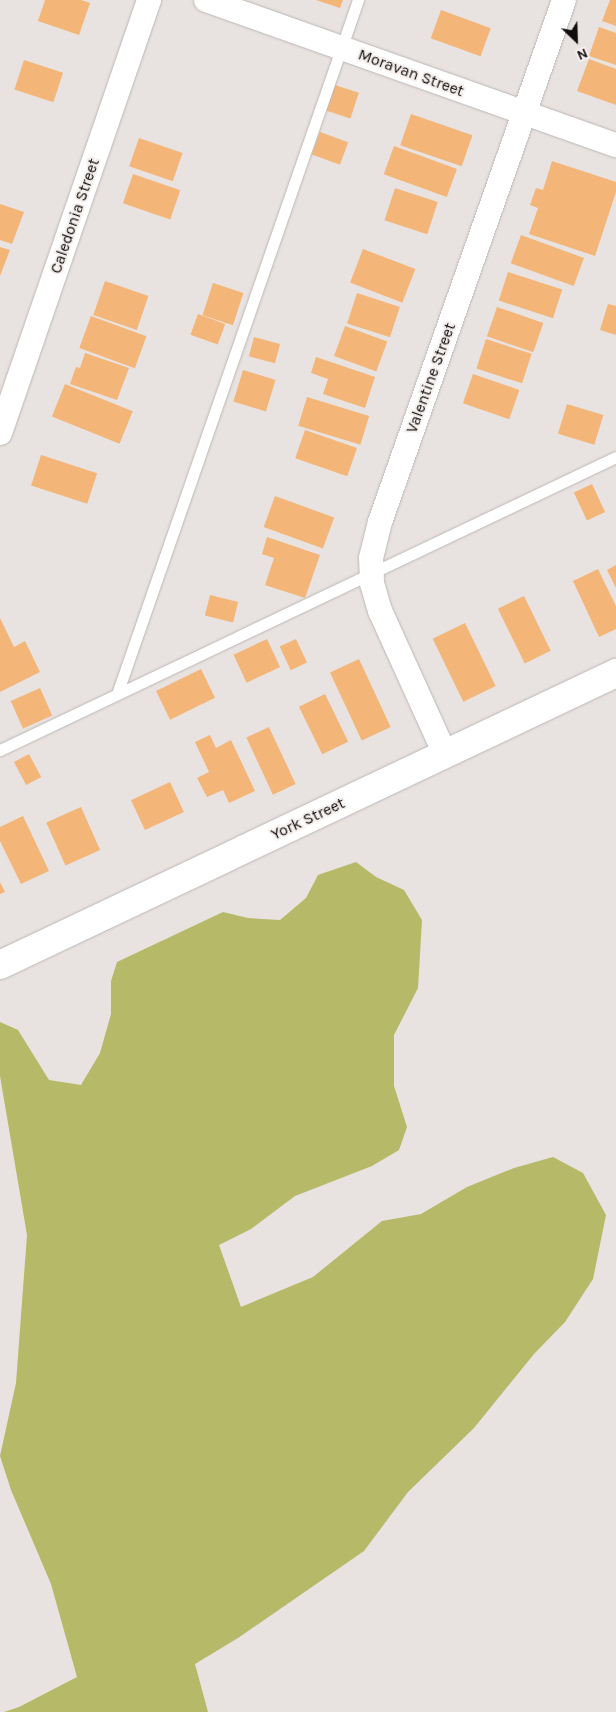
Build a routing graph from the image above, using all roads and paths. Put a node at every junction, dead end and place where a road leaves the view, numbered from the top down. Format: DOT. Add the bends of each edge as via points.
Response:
graph roads {
  1 [pos="149,0"];
  2 [pos="206,0"];
  3 [pos="358,0"];
  4 [pos="564,0"];
  5 [pos="342,48"];
  6 [pos="525,113"];
  7 [pos="616,145"];
  8 [pos="0,433"];
  9 [pos="616,446"];
  10 [pos="614,458"];
  11 [pos="372,572"];
  12 [pos="616,673"];
  13 [pos="117,694"];
  14 [pos="0,750"];
  15 [pos="446,754"];
  16 [pos="0,965"];
  1 -- 8 [label="street, Caledonia Street"];
  2 -- 5 [label="street, Moravan Street"];
  3 -- 5 [label="lane"];
  4 -- 6 [label="street, Valentine Street"];
  5 -- 6 [label="street, Moravan Street"];
  5 -- 13 [label="lane"];
  6 -- 7 [label="street, Moravan Street"];
  6 -- 11 [label="street, Valentine Street" via="380,522 371,558"];
  9 -- 10 [label="lane"];
  10 -- 11 [label="lane"];
  11 -- 13 [label="lane"];
  11 -- 15 [label="street, Valentine Street" via="380,611"];
  12 -- 15 [label="street, York Street"];
  13 -- 14 [label="lane"];
  15 -- 16 [label="street, York Street"];
}
